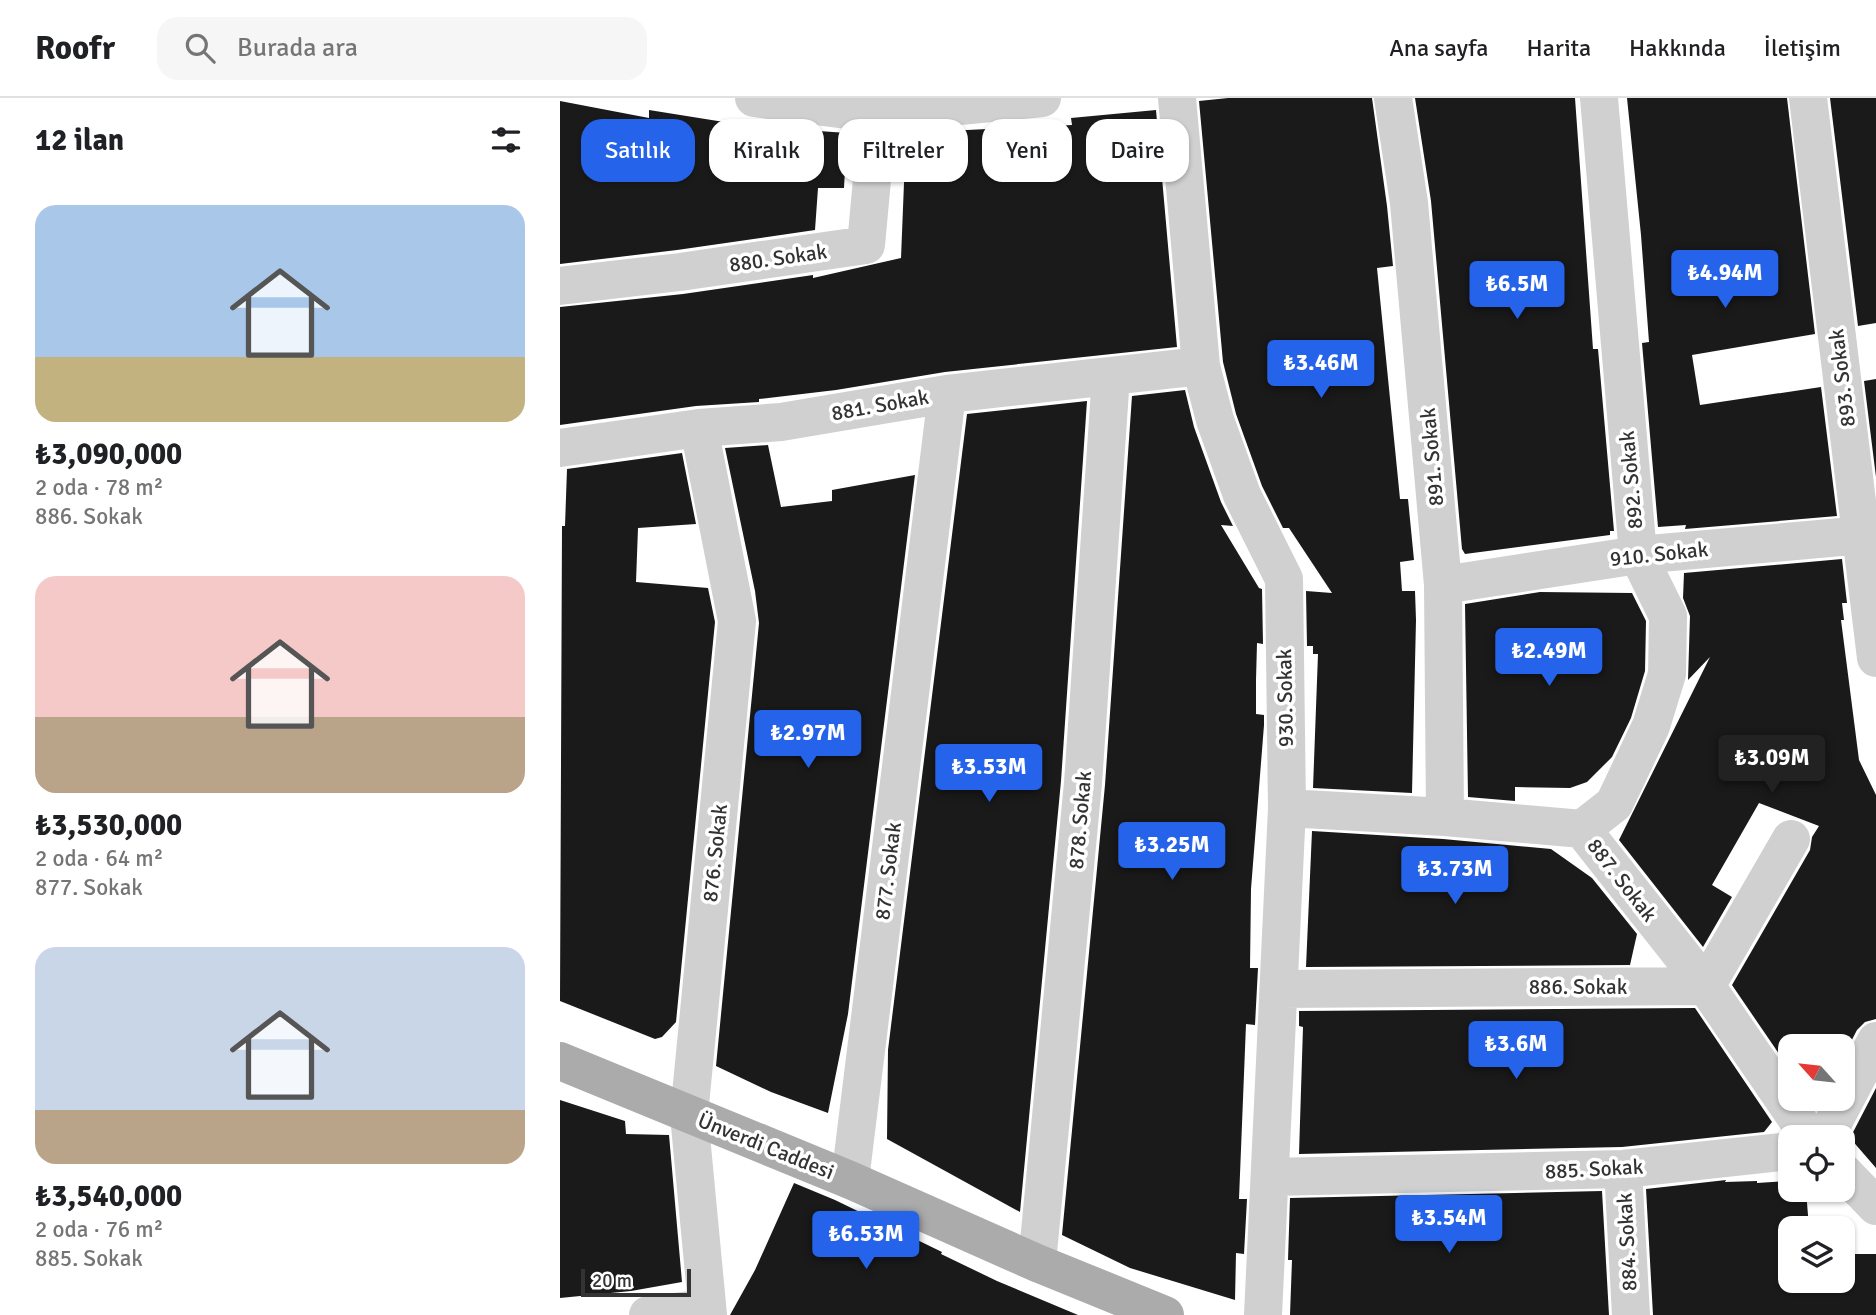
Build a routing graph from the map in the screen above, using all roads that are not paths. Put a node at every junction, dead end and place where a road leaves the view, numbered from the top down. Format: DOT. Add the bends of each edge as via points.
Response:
graph roads {
  1 [pos="754,98"];
  2 [pos="1042,98"];
  3 [pos="1177,98"];
  4 [pos="1393,98"];
  5 [pos="1599,98"];
  6 [pos="1808,98"];
  7 [pos="878,114"];
  8 [pos="560,286"];
  9 [pos="1201,366"];
  10 [pos="1111,376"];
  11 [pos="947,394"];
  12 [pos="699,428"];
  13 [pos="560,448"];
  14 [pos="1869,535"];
  15 [pos="1637,555"];
  16 [pos="1443,584"];
  17 [pos="1876,658"];
  18 [pos="1287,808"];
  19 [pos="1445,817"];
  20 [pos="1582,829"];
  21 [pos="1791,839"];
  22 [pos="1706,986"];
  23 [pos="1279,989"];
  24 [pos="1876,1041"];
  25 [pos="560,1061"];
  26 [pos="689,1115"];
  27 [pos="1801,1125"];
  28 [pos="1832,1125"];
  29 [pos="1778,1152"];
  30 [pos="1623,1170"];
  31 [pos="1270,1177"];
  32 [pos="850,1180"];
  33 [pos="1855,1184"];
  34 [pos="1876,1206"];
  35 [pos="1037,1263"];
  36 [pos="648,1315"];
  37 [pos="695,1315"];
  38 [pos="708,1315"];
  39 [pos="1165,1315"];
  40 [pos="1263,1315"];
  41 [pos="1631,1315"];
  1 -- 7 [label="street"];
  2 -- 7 [label="street"];
  3 -- 9 [label="street, 930. Sokak"];
  4 -- 16 [label="street, 891. Sokak" via="1409,203"];
  5 -- 15 [label="street, 892. Sokak"];
  6 -- 14 [label="street, 893. Sokak"];
  7 -- 8 [label="street, 880. Sokak" via="866,245"];
  9 -- 10 [label="street, 881. Sokak"];
  9 -- 18 [label="street, 930. Sokak" via="1241,495 1283,579"];
  10 -- 11 [label="street, 881. Sokak"];
  10 -- 35 [label="street, 878. Sokak" via="1083,783"];
  11 -- 12 [label="street, 881. Sokak" via="782,422"];
  11 -- 32 [label="street, 877. Sokak"];
  12 -- 13 [label="street, 881. Sokak"];
  12 -- 26 [label="street, 876. Sokak" via="737,621"];
  14 -- 15 [label="street, 910. Sokak"];
  14 -- 17 [label="street, 893. Sokak"];
  15 -- 16 [label="street, 910. Sokak"];
  15 -- 20 [label="street, 892. Sokak" via="1668,616 1667,674 1651,726 1614,804"];
  16 -- 19 [label="street, 891. Sokak"];
  18 -- 19 [label="street, 887. Sokak"];
  18 -- 23 [label="street, 930. Sokak"];
  19 -- 20 [label="street, 887. Sokak"];
  20 -- 22 [label="street, 887. Sokak"];
  21 -- 22 [label="street"];
  22 -- 23 [label="street, 886. Sokak"];
  22 -- 27 [label="street, 887. Sokak"];
  23 -- 31 [label="street, 930. Sokak"];
  24 -- 28 [label="street"];
  25 -- 26 [label="main road, Ünverdi Caddesi"];
  26 -- 32 [label="main road, Ünverdi Caddesi"];
  26 -- 38 [label="street, 876. Sokak"];
  29 -- 30 [label="street, 885. Sokak"];
  30 -- 31 [label="street, 885. Sokak"];
  30 -- 41 [label="street, 884. Sokak"];
  31 -- 40 [label="street, 930. Sokak"];
  32 -- 35 [label="main road, Ünverdi Caddesi"];
  33 -- 34 [label="street"];
  35 -- 39 [label="main road, Ünverdi Caddesi"];
  36 -- 37 [label="street" via="690,1310"];
}
